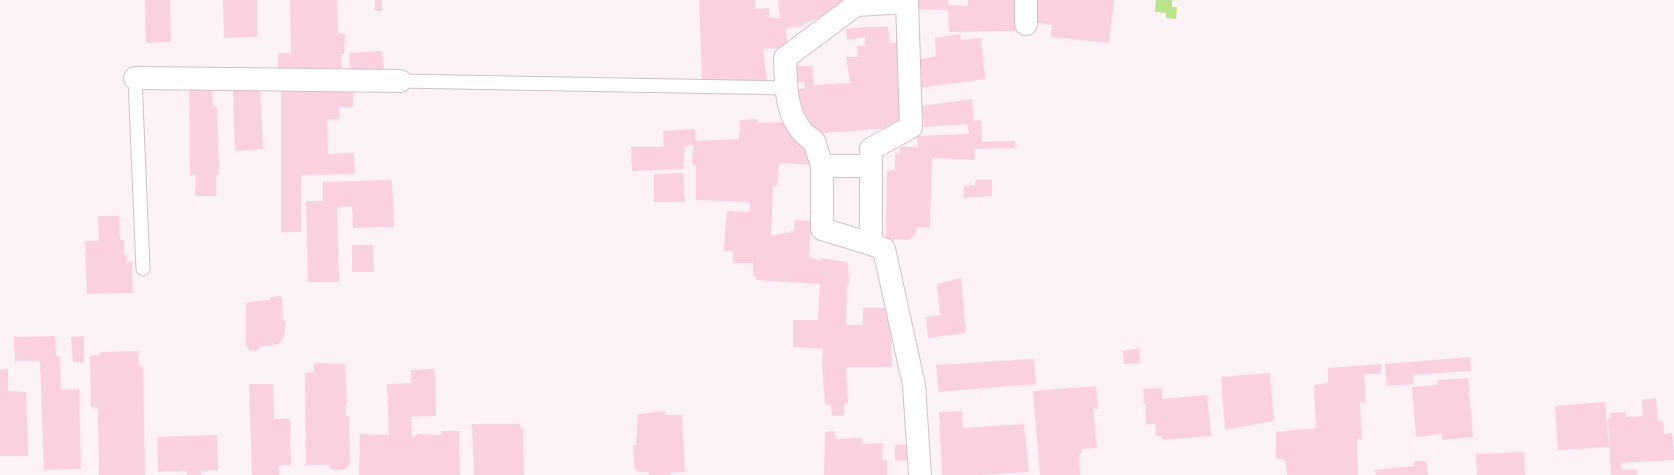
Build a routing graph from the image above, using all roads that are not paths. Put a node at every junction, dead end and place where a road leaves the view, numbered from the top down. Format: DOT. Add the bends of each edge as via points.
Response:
graph roads {
  1 [pos="1026,0"];
  2 [pos="907,1"];
  3 [pos="1026,24"];
  4 [pos="136,78"];
  5 [pos="400,81"];
  6 [pos="786,88"];
  7 [pos="822,166"];
  8 [pos="871,166"];
  9 [pos="871,244"];
  10 [pos="143,268"];
  11 [pos="920,475"];
  1 -- 3 [label="street"];
  2 -- 6 [label="street" via="856,5 839,16 785,58"];
  2 -- 8 [label="street" via="911,127 871,149"];
  4 -- 5 [label="street"];
  4 -- 10 [label="lane"];
  5 -- 6 [label="lane"];
  6 -- 7 [label="street" via="791,117 803,135 814,141"];
  7 -- 8 [label="street"];
  7 -- 9 [label="street" via="822,229"];
  8 -- 9 [label="street"];
  9 -- 11 [label="street" via="884,249 914,385"];
}
